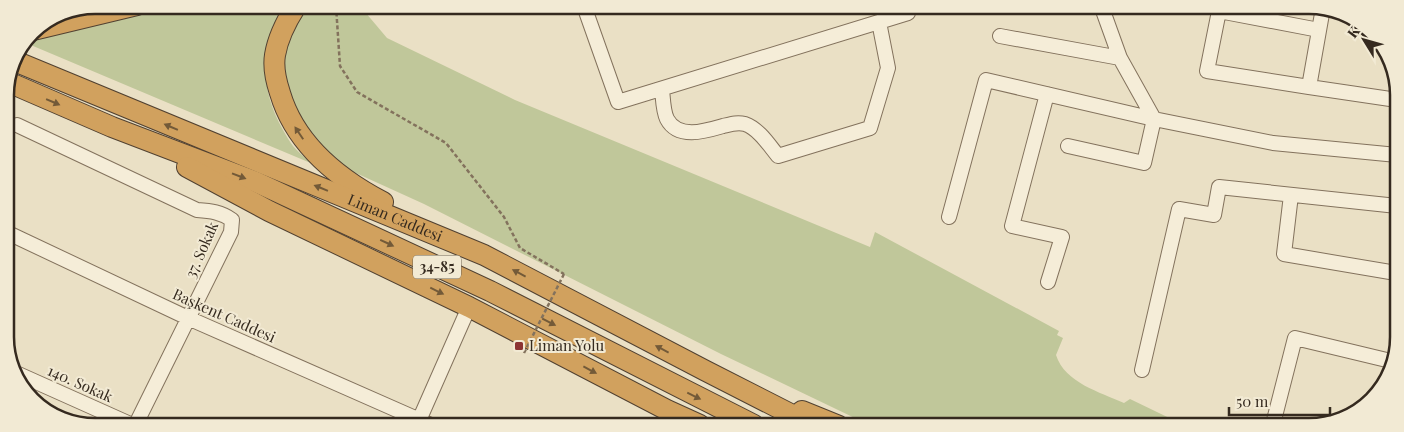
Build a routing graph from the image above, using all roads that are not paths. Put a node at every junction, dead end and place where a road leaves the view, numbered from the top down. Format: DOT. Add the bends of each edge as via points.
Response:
graph roads {
  1 [pos="100,14"];
  2 [pos="291,14"];
  3 [pos="587,14"];
  4 [pos="908,14"];
  5 [pos="1104,14"];
  6 [pos="1218,14"];
  7 [pos="1235,14"];
  8 [pos="1322,15"];
  9 [pos="879,22"];
  10 [pos="54,25"];
  11 [pos="1319,30"];
  12 [pos="1000,36"];
  13 [pos="1120,58"];
  14 [pos="21,63"];
  15 [pos="15,85"];
  16 [pos="1309,86"];
  17 [pos="662,89"];
  18 [pos="1047,94"];
  19 [pos="1390,99"];
  20 [pos="1154,119"];
  21 [pos="17,125"];
  22 [pos="112,127"];
  23 [pos="1068,146"];
  24 [pos="1390,154"];
  25 [pos="1291,195"];
  26 [pos="1390,205"];
  27 [pos="949,217"];
  28 [pos="14,236"];
  29 [pos="484,255"];
  30 [pos="1390,272"];
  31 [pos="1048,282"];
  32 [pos="469,307"];
  33 [pos="188,318"];
  34 [pos="1386,360"];
  35 [pos="1142,370"];
  36 [pos="706,371"];
  37 [pos="25,378"];
  38 [pos="116,418"];
  39 [pos="139,418"];
  40 [pos="412,418"];
  41 [pos="425,418"];
  42 [pos="685,418"];
  43 [pos="738,418"];
  44 [pos="798,418"];
  45 [pos="820,418"];
  46 [pos="1275,418"];
  1 -- 10 [label="highway"];
  29 -- 2 [label="highway, one-way" via="362,191 326,164 300,136 285,110 276,79 275,55"];
  3 -- 17 [label="street" via="618,102"];
  4 -- 9 [label="street"];
  5 -- 13 [label="street"];
  6 -- 16 [label="street" via="1207,71"];
  7 -- 11 [label="street"];
  8 -- 11 [label="street"];
  9 -- 17 [label="street"];
  9 -- 17 [label="street" via="888,68 870,128 778,156 756,130 746,124 734,123 691,133 675,128 667,118"];
  11 -- 16 [label="street"];
  12 -- 13 [label="street"];
  13 -- 20 [label="street"];
  29 -- 14 [label="highway, Liman Caddesi, one-way"];
  15 -- 22 [label="highway, Liman Caddesi, one-way"];
  16 -- 19 [label="street"];
  18 -- 20 [label="street"];
  18 -- 27 [label="street" via="986,80"];
  18 -- 31 [label="street" via="1012,226 1062,237"];
  20 -- 23 [label="street" via="1144,163"];
  20 -- 24 [label="street" via="1273,143"];
  21 -- 33 [label="street, 37. Sokak" via="197,210 224,214 232,220 231,232"];
  22 -- 32 [label="highway, one-way" via="269,211"];
  22 -- 43 [label="highway, Liman Caddesi / 34-85, one-way" via="256,182 418,257"];
  25 -- 26 [label="street"];
  25 -- 30 [label="street" via="1284,254"];
  25 -- 35 [label="street" via="1219,187 1214,215 1179,209"];
  28 -- 33 [label="street, Başkent Caddesi"];
  36 -- 29 [label="highway, Liman Caddesi, one-way"];
  32 -- 41 [label="street"];
  32 -- 42 [label="highway, one-way"];
  33 -- 39 [label="street, 37. Sokak"];
  33 -- 40 [label="street, Başkent Caddesi"];
  34 -- 46 [label="street" via="1295,338"];
  36 -- 44 [label="highway, Liman Caddesi"];
  36 -- 45 [label="highway"];
  37 -- 38 [label="street, 140. Sokak"];
}
